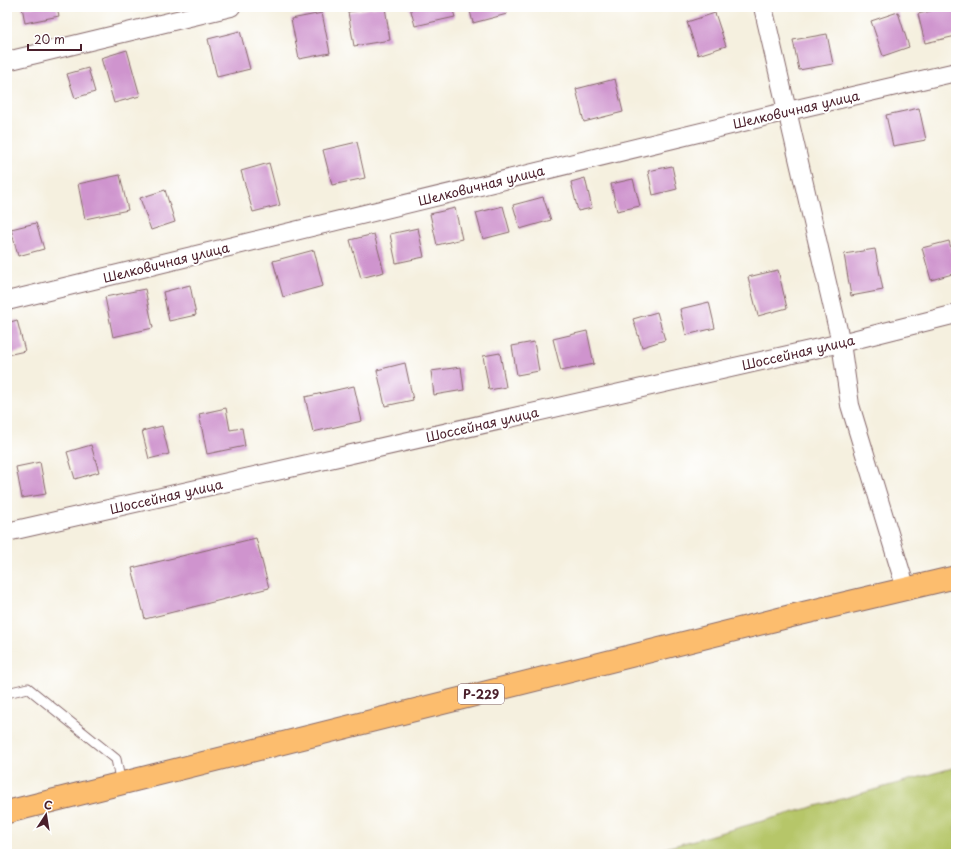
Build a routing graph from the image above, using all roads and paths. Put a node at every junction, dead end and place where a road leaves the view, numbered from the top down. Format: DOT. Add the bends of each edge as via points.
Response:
graph roads {
  1 [pos="230,7"];
  2 [pos="762,7"];
  3 [pos="7,61"];
  4 [pos="956,72"];
  5 [pos="788,111"];
  6 [pos="7,301"];
  7 [pos="956,314"];
  8 [pos="840,342"];
  9 [pos="7,532"];
  10 [pos="956,577"];
  11 [pos="906,589"];
  12 [pos="7,693"];
  13 [pos="121,784"];
  14 [pos="7,812"];
  1 -- 3 [label="street"];
  2 -- 5 [label="street"];
  4 -- 5 [label="street, Шелковичная улица"];
  5 -- 6 [label="street, Шелковичная улица"];
  5 -- 8 [label="street"];
  7 -- 8 [label="street, Шоссейная улица"];
  8 -- 9 [label="street, Шоссейная улица"];
  8 -- 11 [label="street" via="850,405"];
  10 -- 11 [label="main road, Р-229"];
  11 -- 13 [label="main road, Р-229"];
  12 -- 13 [label="lane" via="28,688 34,692 116,759"];
  13 -- 14 [label="main road, Р-229"];
}
